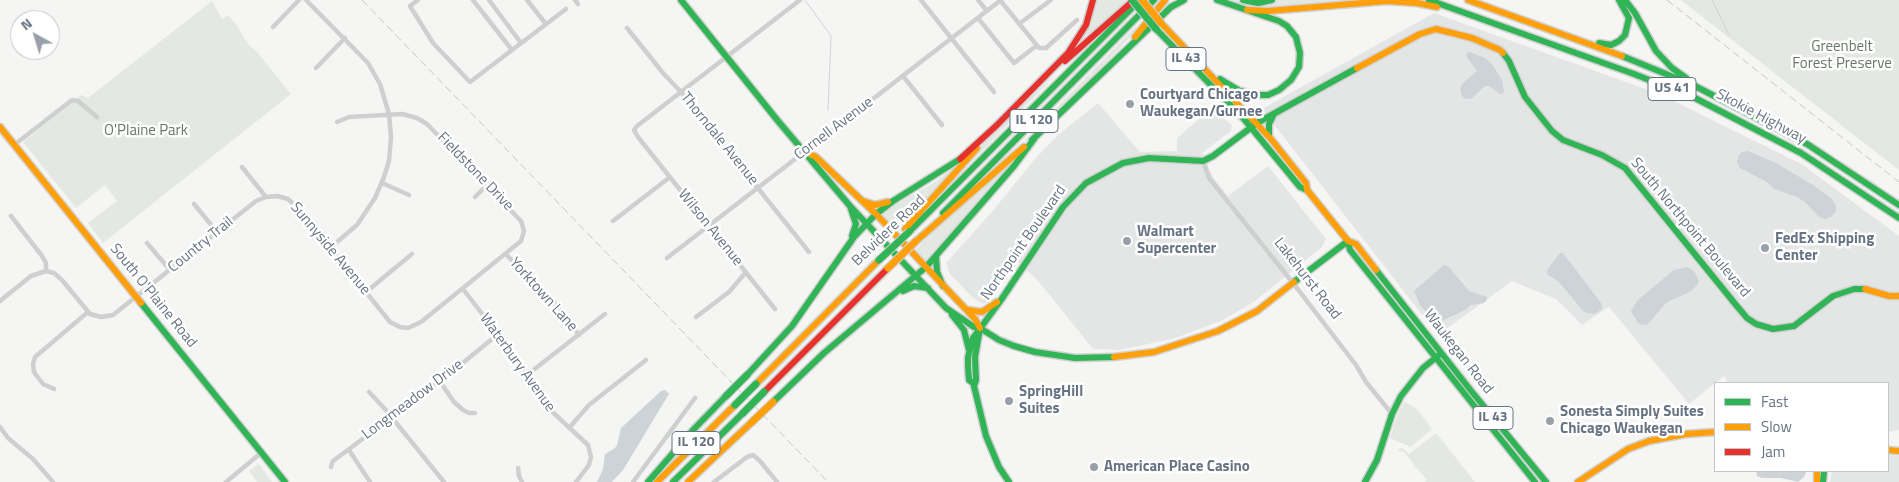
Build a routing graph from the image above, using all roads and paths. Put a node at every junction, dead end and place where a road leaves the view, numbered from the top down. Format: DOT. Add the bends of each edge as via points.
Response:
graph roads {
  1 [pos="300,0"];
  2 [pos="306,0"];
  3 [pos="418,0"];
  4 [pos="473,0"];
  5 [pos="489,0"];
  6 [pos="527,0"];
  7 [pos="681,0"];
  8 [pos="800,0"];
  9 [pos="921,0"];
  10 [pos="978,0"];
  11 [pos="1000,0"];
  12 [pos="1051,0"];
  13 [pos="1093,0"];
  14 [pos="1133,0"];
  15 [pos="1141,0"];
  16 [pos="1154,0"];
  17 [pos="1165,0"];
  18 [pos="1184,0"];
  19 [pos="1217,0"];
  20 [pos="1243,0"];
  21 [pos="1272,0"];
  22 [pos="1429,0"];
  23 [pos="1468,0"];
  24 [pos="1619,0"];
  25 [pos="1625,0"];
  26 [pos="566,9"];
  27 [pos="1247,10"];
  28 [pos="986,11"];
  29 [pos="978,18"];
  30 [pos="1480,19"];
  31 [pos="1077,20"];
  32 [pos="546,24"];
  33 [pos="1019,24"];
  34 [pos="1158,26"];
  35 [pos="273,27"];
  36 [pos="627,28"];
  37 [pos="1556,32"];
  38 [pos="345,38"];
  39 [pos="951,38"];
  40 [pos="521,43"];
  41 [pos="1036,46"];
  42 [pos="512,50"];
  43 [pos="726,57"];
  44 [pos="1201,64"];
  45 [pos="316,68"];
  46 [pos="1102,72"];
  47 [pos="903,76"];
  48 [pos="1031,91"];
  49 [pos="681,92"];
  50 [pos="994,92"];
  51 [pos="1716,97"];
  52 [pos="390,114"];
  53 [pos="1274,114"];
  54 [pos="97,117"];
  55 [pos="337,122"];
  56 [pos="942,125"];
  57 [pos="996,125"];
  58 [pos="1254,126"];
  59 [pos="0,127"];
  60 [pos="1269,136"];
  61 [pos="1034,139"];
  62 [pos="14,145"];
  63 [pos="804,151"];
  64 [pos="1203,161"];
  65 [pos="242,167"];
  66 [pos="670,177"];
  67 [pos="382,183"];
  68 [pos="487,185"];
  69 [pos="757,188"];
  70 [pos="1307,190"];
  71 [pos="409,195"];
  72 [pos="266,196"];
  73 [pos="475,197"];
  74 [pos="863,201"];
  75 [pos="893,201"];
  76 [pos="194,204"];
  77 [pos="850,206"];
  78 [pos="1899,206"];
  79 [pos="876,214"];
  80 [pos="11,216"];
  81 [pos="1899,218"];
  82 [pos="614,221"];
  83 [pos="866,224"];
  84 [pos="709,226"];
  85 [pos="907,231"];
  86 [pos="217,232"];
  87 [pos="1348,241"];
  88 [pos="915,242"];
  89 [pos="147,243"];
  90 [pos="850,243"];
  91 [pos="330,248"];
  92 [pos="809,252"];
  93 [pos="412,254"];
  94 [pos="506,254"];
  95 [pos="936,256"];
  96 [pos="667,258"];
  97 [pos="926,267"];
  98 [pos="170,270"];
  99 [pos="46,271"];
  100 [pos="746,272"];
  101 [pos="916,276"];
  102 [pos="1294,283"];
  103 [pos="943,286"];
  104 [pos="928,288"];
  105 [pos="463,289"];
  106 [pos="1865,289"];
  107 [pos="366,292"];
  108 [pos="1899,292"];
  109 [pos="893,296"];
  110 [pos="1899,296"];
  111 [pos="137,297"];
  112 [pos="0,300"];
  113 [pos="1001,300"];
  114 [pos="946,308"];
  115 [pos="964,308"];
  116 [pos="775,309"];
  117 [pos="88,312"];
  118 [pos="605,314"];
  119 [pos="386,317"];
  120 [pos="696,317"];
  121 [pos="980,328"];
  122 [pos="497,335"];
  123 [pos="579,335"];
  124 [pos="1438,355"];
  125 [pos="968,357"];
  126 [pos="646,360"];
  127 [pos="527,375"];
  128 [pos="439,380"];
  129 [pos="974,383"];
  130 [pos="54,389"];
  131 [pos="369,392"];
  132 [pos="695,398"];
  133 [pos="475,413"];
  134 [pos="1392,414"];
  135 [pos="392,417"];
  136 [pos="569,428"];
  137 [pos="1,431"];
  138 [pos="1714,432"];
  139 [pos="349,450"];
  140 [pos="261,453"];
  141 [pos="331,467"];
  142 [pos="518,468"];
  143 [pos="53,482"];
  144 [pos="226,482"];
  145 [pos="285,482"];
  146 [pos="370,482"];
  147 [pos="444,482"];
  148 [pos="522,482"];
  149 [pos="576,482"];
  150 [pos="633,482"];
  151 [pos="648,482"];
  152 [pos="657,482"];
  153 [pos="673,482"];
  154 [pos="688,482"];
  155 [pos="714,482"];
  156 [pos="777,482"];
  157 [pos="1009,482"];
  158 [pos="1365,482"];
  159 [pos="1535,482"];
  160 [pos="1546,482"];
  161 [pos="1578,482"];
  1 -- 35 [label="street"];
  2 -- 38 [label="street"];
  3 -- 42 [label="street" via="410,6 433,43 470,82"];
  4 -- 42 [label="street"];
  5 -- 40 [label="street"];
  6 -- 32 [label="street"];
  7 -- 43 [label="main road"];
  8 -- 43 [label="street"];
  9 -- 39 [label="street"];
  10 -- 28 [label="street"];
  11 -- 28 [label="street, Cornell Avenue"];
  11 -- 33 [label="street"];
  12 -- 33 [label="street"];
  13 -- 48 [label="main road" via="1086,25 1077,41"];
  14 -- 34 [label="main road, IL 43, bridge"];
  14 -- 48 [label="main road"];
  15 -- 34 [label="main road, IL 43, bridge"];
  15 -- 85 [label="main road, Belvidere Road / IL 120"];
  16 -- 88 [label="main road, Belvidere Road / IL 120"];
  17 -- 46 [label="main road"];
  18 -- 46 [label="main road" via="1171,7"];
  19 -- 27 [label="main road"];
  20 -- 21 [label="main road" via="1258,3"];
  22 -- 30 [label="main road, Skokie Highway / US 41"];
  23 -- 37 [label="main road, Skokie Highway / US 41"];
  24 -- 37 [label="main road" via="1629,18 1625,35 1619,41 1604,45"];
  25 -- 51 [label="main road" via="1663,59 1681,75"];
  26 -- 32 [label="street"];
  27 -- 30 [label="main road" via="1387,1 1431,6"];
  27 -- 44 [label="main road" via="1279,21 1296,37 1300,60 1291,80 1268,94 1249,94"];
  28 -- 29 [label="street, Cornell Avenue"];
  29 -- 39 [label="street, Cornell Avenue"];
  29 -- 41 [label="street" via="1015,63"];
  30 -- 81 [label="main road, Skokie Highway / US 41" via="1695,98 1825,168"];
  31 -- 41 [label="street" via="1046,48"];
  32 -- 40 [label="street"];
  33 -- 41 [label="street"];
  34 -- 44 [label="main road, IL 43"];
  34 -- 58 [label="main road, IL 43"];
  36 -- 49 [label="street, Thorndale Avenue"];
  37 -- 51 [label="main road, Skokie Highway / US 41" via="1648,65"];
  38 -- 45 [label="street"];
  38 -- 52 [label="street" via="373,71"];
  39 -- 47 [label="street, Cornell Avenue"];
  39 -- 50 [label="street"];
  40 -- 42 [label="street"];
  43 -- 49 [label="street"];
  43 -- 63 [label="main road"];
  44 -- 58 [label="main road, IL 43"];
  46 -- 61 [label="main road"];
  47 -- 56 [label="street"];
  47 -- 63 [label="street, Cornell Avenue"];
  48 -- 57 [label="main road"];
  49 -- 66 [label="street, Wilson Avenue" via="634,132"];
  49 -- 69 [label="street, Thorndale Avenue"];
  51 -- 78 [label="main road, Skokie Highway / US 41" via="1807,144"];
  52 -- 55 [label="street, Fieldstone Drive" via="349,117"];
  52 -- 67 [label="street" via="390,149"];
  52 -- 68 [label="street, Fieldstone Drive" via="407,115 427,124"];
  53 -- 58 [label="main road, South Northpoint Boulevard"];
  53 -- 60 [label="main road" via="1269,124"];
  53 -- 106 [label="main road, South Northpoint Boulevard" via="1420,34 1445,30 1500,50 1525,97 1552,131 1562,140 1602,155 1625,168 1736,305 1756,324 1774,329 1794,326 1833,296"];
  54 -- 62 [label="street" via="78,101 72,100"];
  57 -- 75 [label="main road" via="956,162"];
  57 -- 85 [label="main road"];
  58 -- 60 [label="main road, Waukegan Road / IL 43"];
  58 -- 64 [label="main road"];
  58 -- 70 [label="main road, Waukegan Road" via="1300,187"];
  59 -- 62 [label="main road, South O'Plaine Road"];
  60 -- 70 [label="main road, Waukegan Road / IL 43" via="1306,183"];
  61 -- 88 [label="main road"];
  61 -- 95 [label="main road"];
  62 -- 111 [label="main road, South O'Plaine Road"];
  63 -- 69 [label="street, Cornell Avenue"];
  63 -- 74 [label="main road" via="816,157"];
  63 -- 77 [label="main road"];
  64 -- 102 [label="street, Lakehurst Road" via="1209,178"];
  64 -- 113 [label="main road, Northpoint Boulevard" via="1149,158 1121,164 1086,183 1063,207"];
  65 -- 72 [label="street"];
  66 -- 82 [label="street"];
  66 -- 84 [label="street, Wilson Avenue"];
  67 -- 71 [label="street"];
  67 -- 91 [label="street" via="362,218"];
  68 -- 73 [label="street"];
  68 -- 94 [label="street, Fieldstone Drive" via="521,221 524,231 521,241"];
  69 -- 84 [label="street, Cornell Avenue"];
  69 -- 92 [label="street, Thorndale Avenue"];
  70 -- 87 [label="main road, Waukegan Road / IL 43"];
  72 -- 86 [label="street, Country Trail"];
  72 -- 91 [label="street, Sunnyside Avenue" via="283,197 293,203"];
  74 -- 75 [label="main road" via="878,205"];
  74 -- 79 [label="main road"];
  75 -- 79 [label="main road"];
  76 -- 86 [label="street"];
  77 -- 83 [label="main road"];
  77 -- 90 [label="main road" via="856,224"];
  79 -- 83 [label="main road"];
  79 -- 97 [label="main road"];
  80 -- 99 [label="street" via="42,256"];
  83 -- 90 [label="main road"];
  83 -- 101 [label="main road"];
  84 -- 96 [label="street, Cornell Avenue"];
  84 -- 100 [label="street, Wilson Avenue"];
  85 -- 152 [label="main road, Belvidere Road / IL 120, bridge"];
  86 -- 98 [label="street, Country Trail"];
  87 -- 102 [label="main road"];
  87 -- 124 [label="main road, Waukegan Road / IL 43" via="1350,250"];
  88 -- 153 [label="main road, Belvidere Road / IL 120, bridge"];
  89 -- 98 [label="street"];
  90 -- 151 [label="main road, bridge" via="792,326 694,428"];
  91 -- 107 [label="street, Sunnyside Avenue"];
  93 -- 107 [label="street"];
  94 -- 105 [label="street, Fieldstone Drive"];
  94 -- 123 [label="street, Yorktown Lane" via="553,301"];
  95 -- 97 [label="main road"];
  95 -- 103 [label="main road" via="937,272"];
  97 -- 101 [label="main road"];
  97 -- 103 [label="main road"];
  98 -- 111 [label="street, Country Trail"];
  99 -- 112 [label="street" via="31,276"];
  99 -- 117 [label="street" via="62,280"];
  100 -- 116 [label="street, Wilson Avenue"];
  100 -- 120 [label="street" via="729,292"];
  101 -- 104 [label="main road"];
  101 -- 109 [label="main road"];
  102 -- 121 [label="main road" via="1257,311 1218,330 1147,353 1092,358 1034,352 999,340"];
  102 -- 134 [label="street, Lakehurst Road"];
  103 -- 115 [label="main road"];
  104 -- 109 [label="main road" via="914,286"];
  104 -- 114 [label="main road"];
  105 -- 119 [label="street, Fieldstone Drive" via="412,327 400,327"];
  105 -- 122 [label="street, Waterbury Avenue"];
  106 -- 108 [label="main road"];
  106 -- 110 [label="main road"];
  107 -- 119 [label="street, Sunnyside Avenue"];
  109 -- 154 [label="main road, bridge" via="813,362"];
  111 -- 117 [label="street, Country Trail" via="113,315 101,317"];
  111 -- 140 [label="main road, South O'Plaine Road"];
  113 -- 115 [label="main road" via="982,312"];
  113 -- 121 [label="main road, Northpoint Boulevard"];
  114 -- 121 [label="main road"];
  114 -- 125 [label="main road" via="964,330"];
  115 -- 121 [label="main road"];
  117 -- 130 [label="street" via="35,356 34,372 43,384"];
  118 -- 123 [label="street"];
  121 -- 125 [label="main road" via="973,338"];
  121 -- 129 [label="main road"];
  122 -- 127 [label="street, Waterbury Avenue"];
  122 -- 128 [label="street, Longmeadow Drive"];
  123 -- 127 [label="street"];
  124 -- 134 [label="main road" via="1412,381"];
  124 -- 159 [label="main road, Waukegan Road / IL 43"];
  124 -- 160 [label="main road, Waukegan Road / IL 43"];
  125 -- 129 [label="main road" via="969,380"];
  126 -- 136 [label="street" via="589,405"];
  127 -- 136 [label="street, Waterbury Avenue" via="546,406"];
  128 -- 133 [label="street" via="454,402 463,410"];
  128 -- 135 [label="street, Longmeadow Drive"];
  129 -- 157 [label="main road" via="986,436"];
  131 -- 135 [label="street"];
  132 -- 150 [label="street"];
  134 -- 158 [label="main road" via="1377,460"];
  135 -- 139 [label="street, Longmeadow Drive"];
  135 -- 147 [label="street"];
  136 -- 149 [label="street, Waterbury Avenue" via="585,442 590,452 589,466"];
  137 -- 143 [label="street"];
  138 -- 161 [label="main road" via="1667,436 1649,441 1628,449"];
  139 -- 141 [label="street, Longmeadow Drive" via="333,461"];
  139 -- 146 [label="street"];
  140 -- 144 [label="street"];
  140 -- 145 [label="main road, South O'Plaine Road"];
  142 -- 148 [label="street"];
  155 -- 156 [label="street" via="750,455 756,456"];
}
